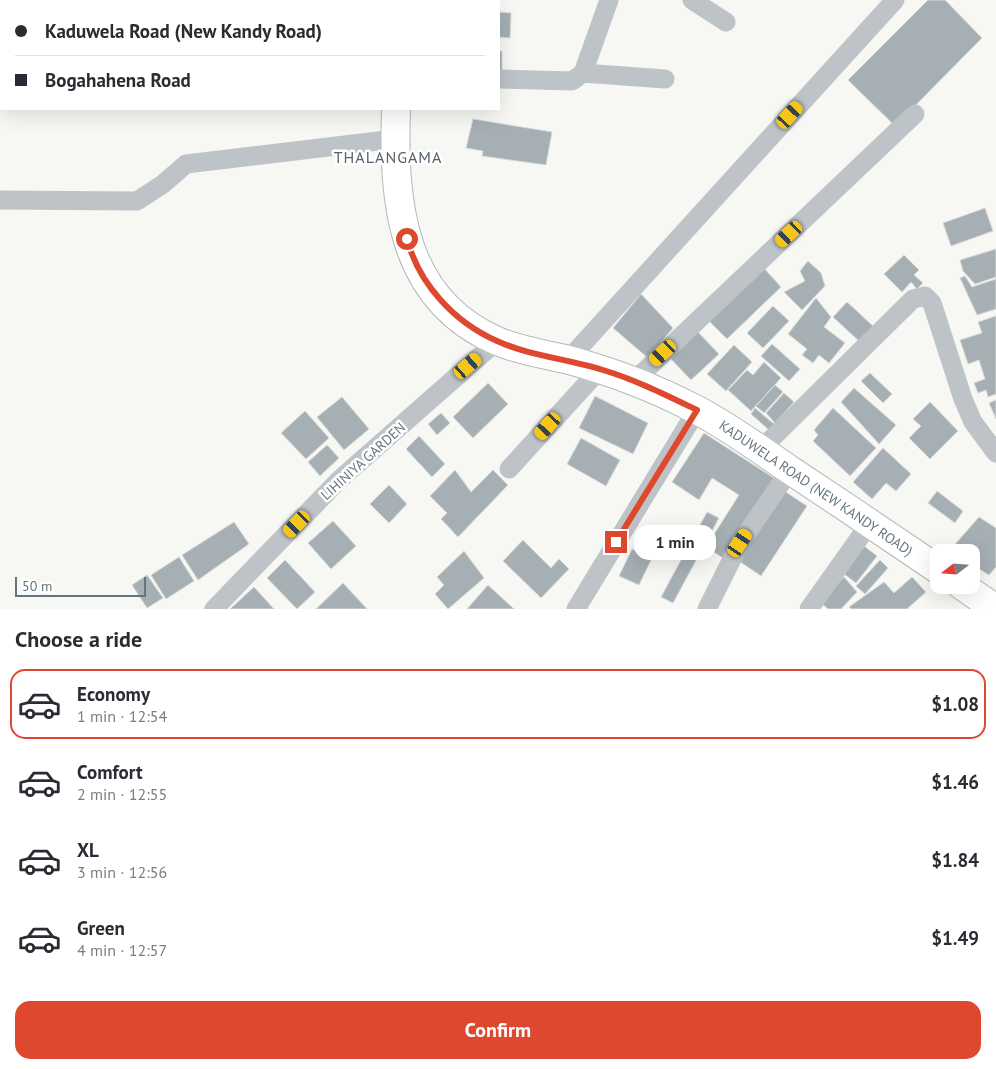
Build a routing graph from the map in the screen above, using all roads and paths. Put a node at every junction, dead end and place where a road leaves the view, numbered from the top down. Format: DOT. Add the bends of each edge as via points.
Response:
graph roads {
  1 [pos="609,0"];
  2 [pos="692,0"];
  3 [pos="895,0"];
  4 [pos="726,22"];
  5 [pos="583,73"];
  6 [pos="500,79"];
  7 [pos="664,79"];
  8 [pos="396,110"];
  9 [pos="915,114"];
  10 [pos="395,139"];
  11 [pos="0,200"];
  12 [pos="497,341"];
  13 [pos="568,360"];
  14 [pos="600,369"];
  15 [pos="635,380"];
  16 [pos="697,410"];
  17 [pos="760,450"];
  18 [pos="996,453"];
  19 [pos="509,468"];
  20 [pos="790,470"];
  21 [pos="870,523"];
  22 [pos="930,564"];
  23 [pos="975,594"];
  24 [pos="996,608"];
  25 [pos="214,609"];
  26 [pos="576,609"];
  27 [pos="707,609"];
  28 [pos="809,609"];
  1 -- 5 [label="street"];
  2 -- 4 [label="street"];
  3 -- 13 [label="street"];
  5 -- 6 [label="street" via="572,81"];
  5 -- 7 [label="street"];
  8 -- 10 [label="main road, KADUWELA ROAD (NEW KANDY ROAD)"];
  9 -- 15 [label="street"];
  10 -- 11 [label="street" via="186,164 137,201"];
  10 -- 12 [label="main road, KADUWELA ROAD (NEW KANDY ROAD)" via="398,198 411,254 420,272 446,306 468,325"];
  12 -- 13 [label="main road, KADUWELA ROAD (NEW KANDY ROAD)"];
  12 -- 25 [label="street, LIHINIYA GARDEN" via="338,481"];
  13 -- 14 [label="main road, KADUWELA ROAD (NEW KANDY ROAD)"];
  14 -- 15 [label="main road, KADUWELA ROAD (NEW KANDY ROAD)"];
  14 -- 19 [label="street"];
  15 -- 16 [label="main road, KADUWELA ROAD (NEW KANDY ROAD)"];
  16 -- 17 [label="main road, KADUWELA ROAD (NEW KANDY ROAD)"];
  16 -- 26 [label="street"];
  17 -- 18 [label="street" via="913,298 925,296 932,303 962,399 973,422"];
  17 -- 20 [label="main road, KADUWELA ROAD (NEW KANDY ROAD)"];
  20 -- 21 [label="main road, KADUWELA ROAD (NEW KANDY ROAD)"];
  20 -- 27 [label="street" via="740,543"];
  21 -- 22 [label="main road, KADUWELA ROAD (NEW KANDY ROAD)"];
  21 -- 28 [label="street"];
  23 -- 24 [label="main road"];
}
